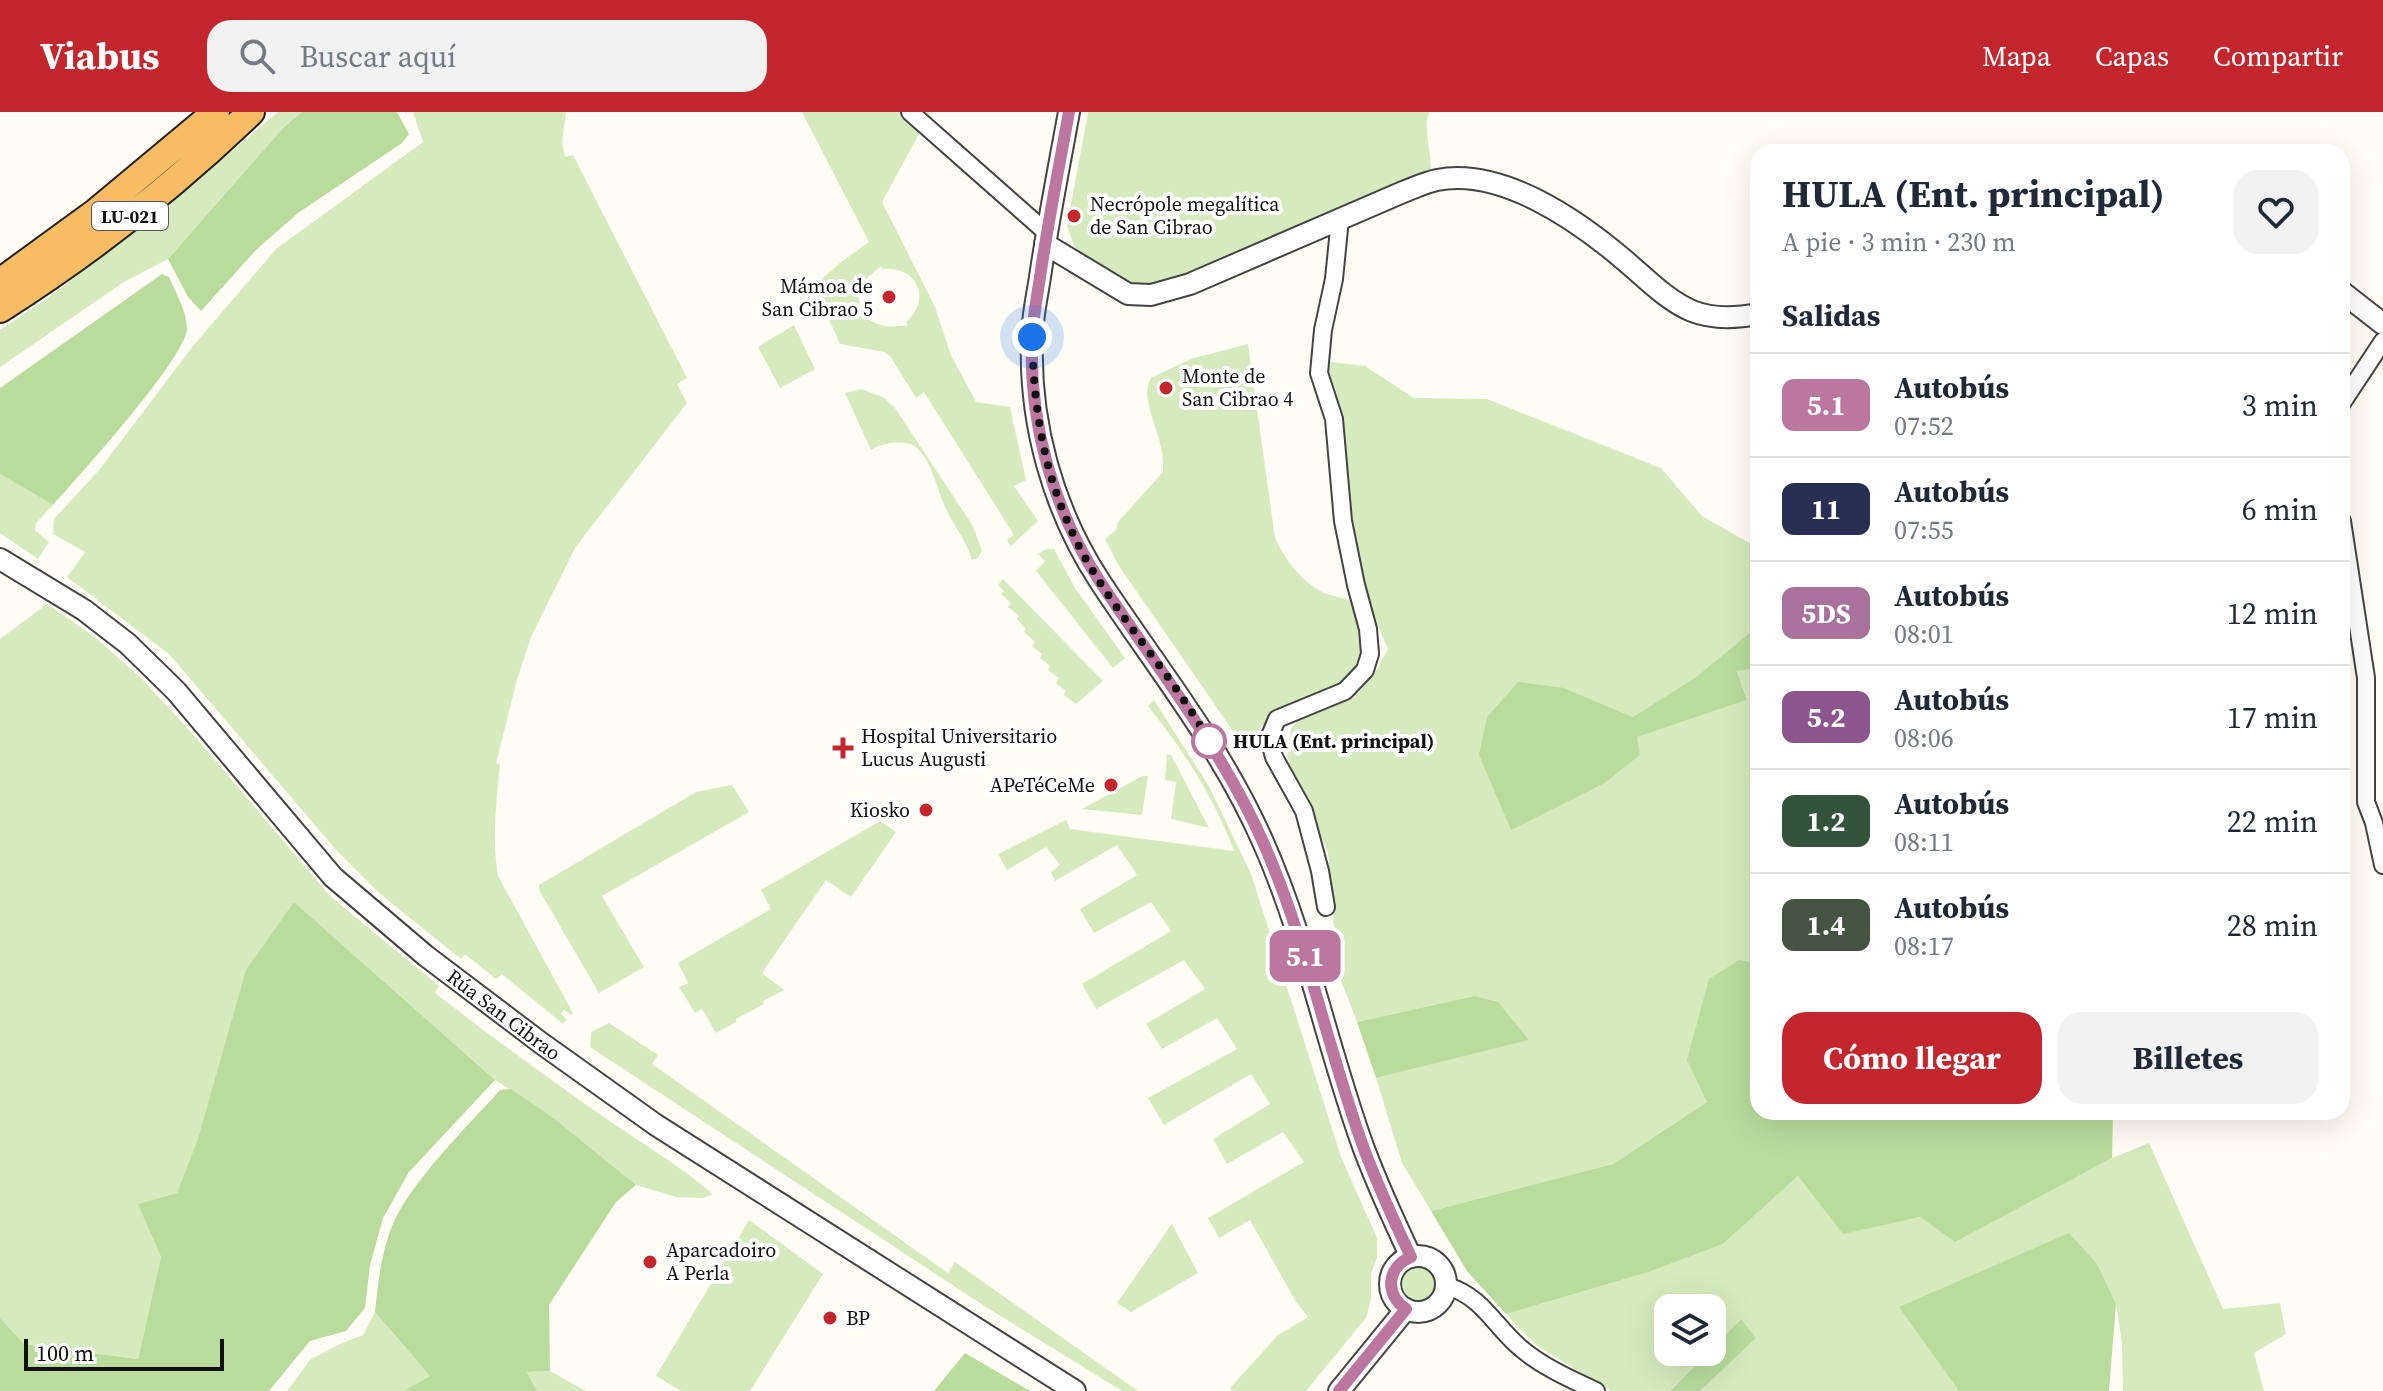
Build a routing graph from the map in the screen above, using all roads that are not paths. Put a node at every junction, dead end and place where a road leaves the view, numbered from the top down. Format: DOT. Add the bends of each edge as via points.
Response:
graph roads {
  1 [pos="216,112"];
  2 [pos="251,112"];
  3 [pos="910,112"];
  4 [pos="1069,112"];
  5 [pos="1340,219"];
  6 [pos="1046,239"];
  7 [pos="0,282"];
  8 [pos="2350,298"];
  9 [pos="0,309"];
  10 [pos="1750,315"];
  11 [pos="2383,324"];
  12 [pos="2383,341"];
  13 [pos="2350,391"];
  14 [pos="0,559"];
  15 [pos="2350,573"];
  16 [pos="2383,865"];
  17 [pos="1326,907"];
  18 [pos="1411,1257"];
  19 [pos="1447,1286"];
  20 [pos="1406,1309"];
  21 [pos="1075,1391"];
  22 [pos="1339,1391"];
  23 [pos="1596,1391"];
  1 -- 7 [label="highway, LU-021" via="96,212"];
  2 -- 9 [label="highway, LU-021" via="104,237"];
  3 -- 6 [label="street"];
  4 -- 6 [label="street"];
  5 -- 6 [label="street" via="1190,284 1151,295 1128,294"];
  5 -- 10 [label="street" via="1438,179 1504,185 1603,242 1693,312 1727,318"];
  5 -- 17 [label="street" via="1319,373 1334,419 1343,521 1370,654 1365,670 1345,691 1277,719 1269,738 1304,811"];
  6 -- 18 [label="street" via="1032,350 1033,389 1049,476 1083,553 1244,799 1282,888 1363,1147"];
  8 -- 11 [label="street"];
  12 -- 13 [label="street"];
  14 -- 21 [label="street, Rúa San Cibrao" via="128,644 176,691 333,877 426,956 656,1125"];
  15 -- 16 [label="street" via="2366,678 2366,802"];
  18 -- 19 [label="street" via="1426,1257 1439,1265"];
  18 -- 20 [label="street" via="1397,1266 1390,1281 1394,1298"];
  19 -- 20 [label="street" via="1432,1309"];
  19 -- 23 [label="street" via="1475,1300 1542,1364"];
  20 -- 22 [label="street"];
}
